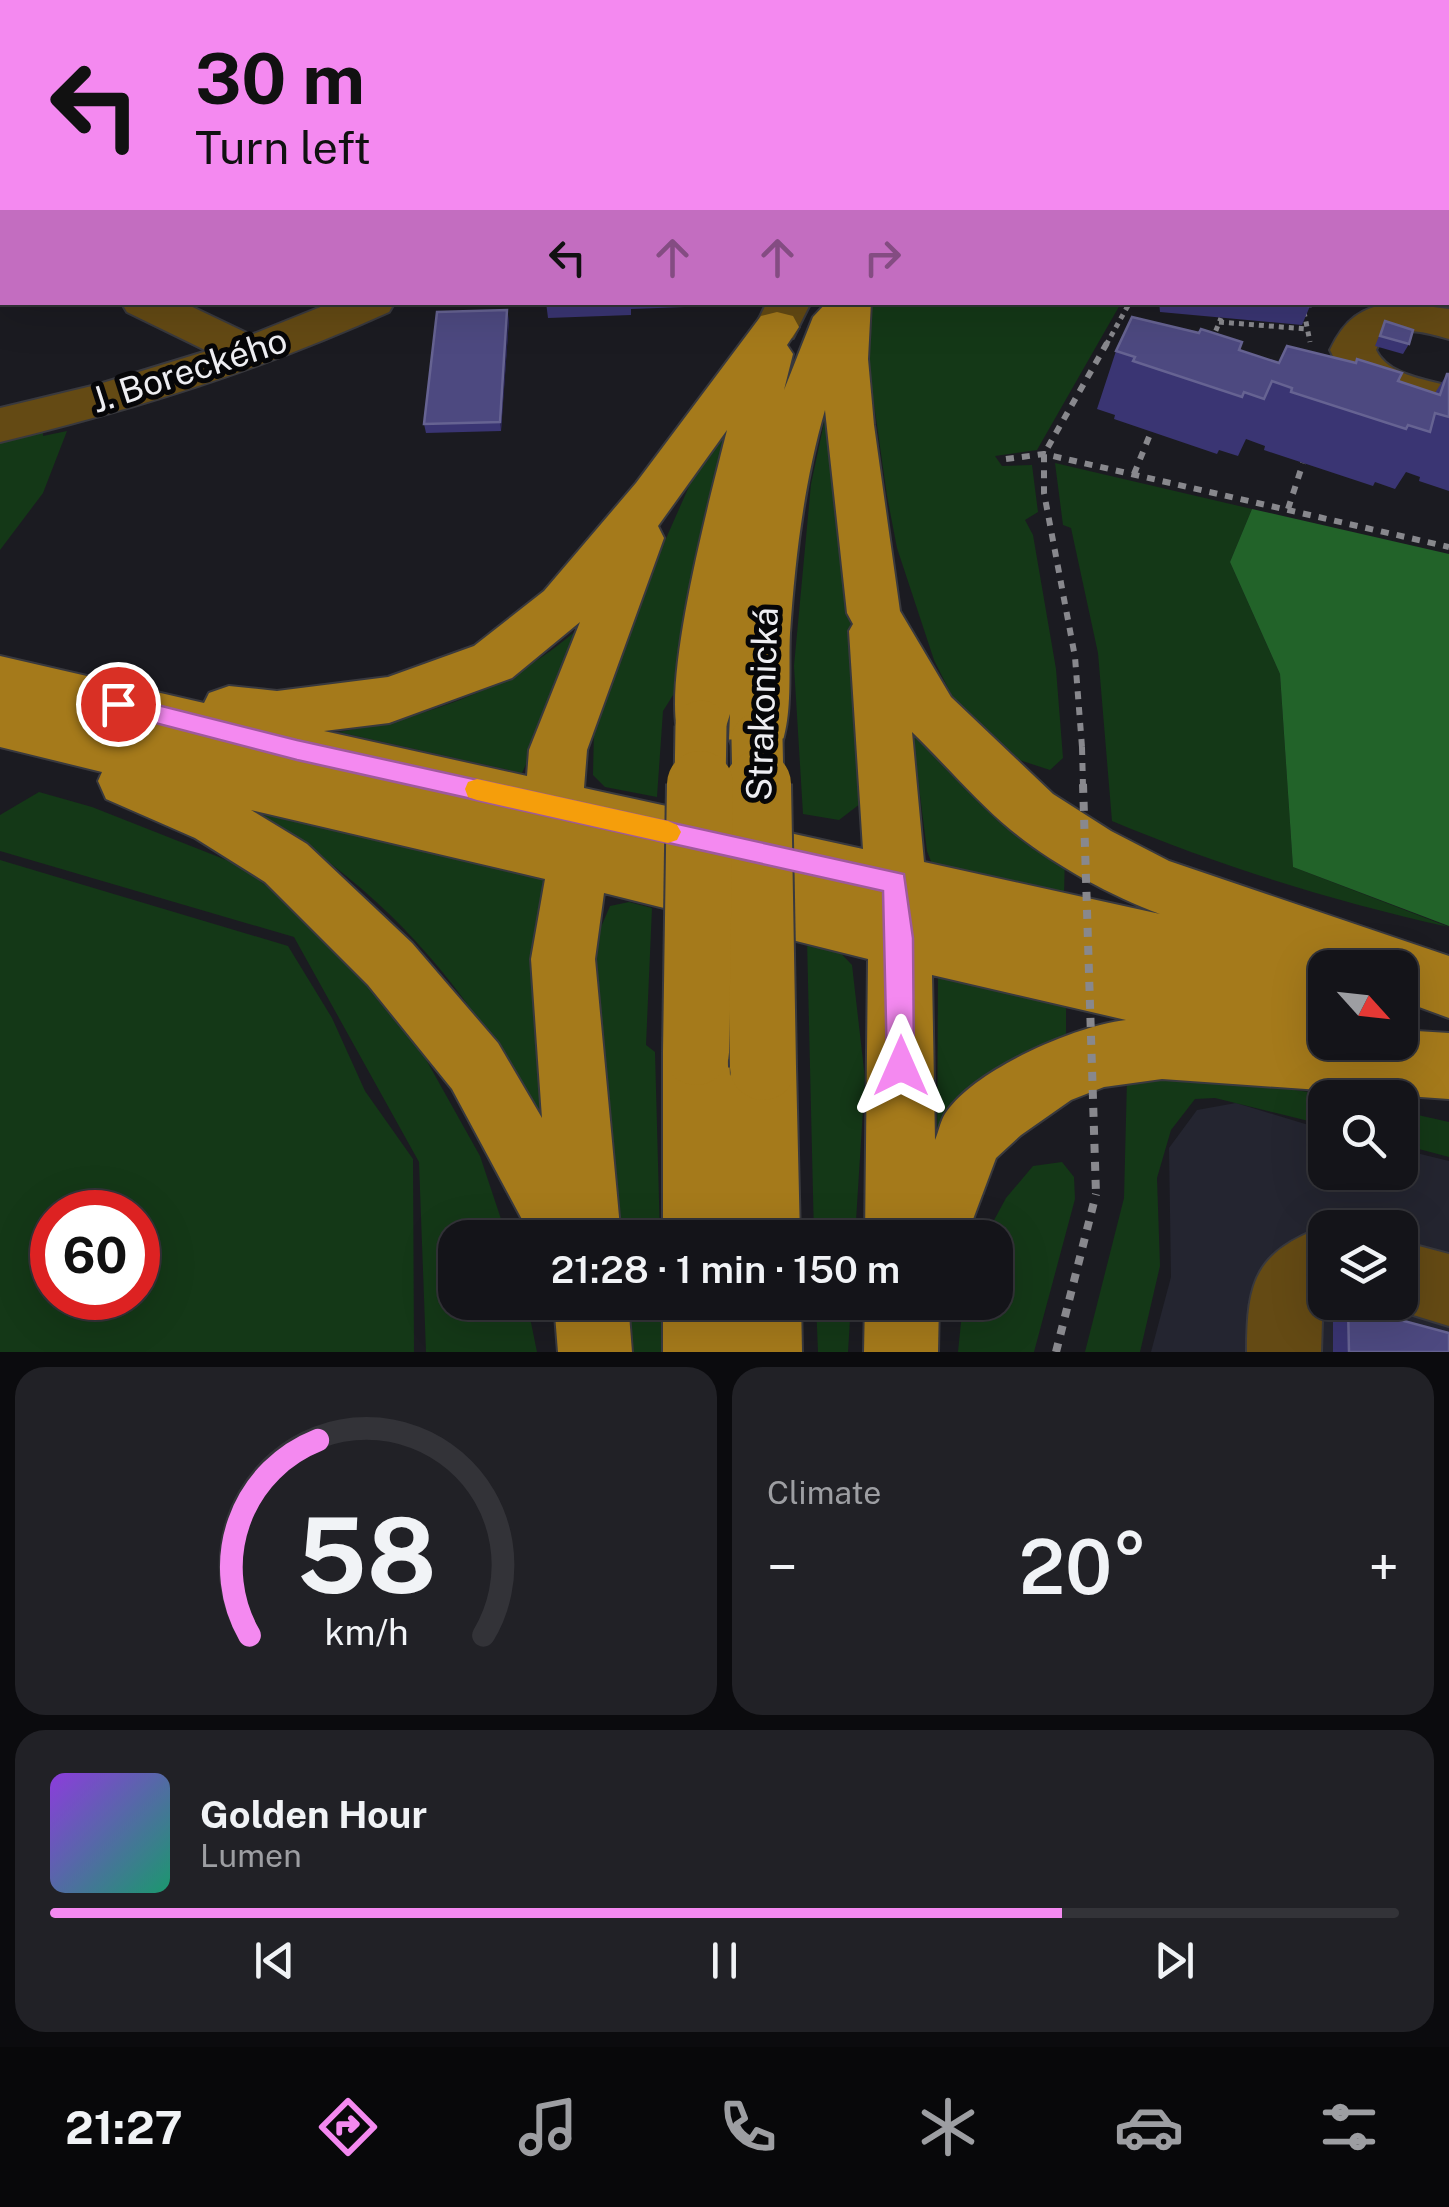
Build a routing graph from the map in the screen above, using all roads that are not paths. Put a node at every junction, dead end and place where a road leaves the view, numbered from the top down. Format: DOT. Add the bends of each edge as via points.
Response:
graph roads {
  1 [pos="148,305"];
  2 [pos="366,305"];
  3 [pos="841,305"];
  4 [pos="850,305"];
  5 [pos="779,311"];
  6 [pos="1449,324"];
  7 [pos="250,354"];
  8 [pos="1449,403"];
  9 [pos="0,425"];
  10 [pos="654,496"];
  11 [pos="874,613"];
  12 [pos="0,680"];
  13 [pos="82,695"];
  14 [pos="0,724"];
  15 [pos="729,732"];
  16 [pos="583,829"];
  17 [pos="897,910"];
  18 [pos="1345,950"];
  19 [pos="1418,975"];
  20 [pos="1308,977"];
  21 [pos="1449,986"];
  22 [pos="1418,1001"];
  23 [pos="1449,1008"];
  24 [pos="1308,1029"];
  25 [pos="1418,1056"];
  26 [pos="1449,1064"];
  27 [pos="561,1220"];
  28 [pos="585,1220"];
  29 [pos="699,1220"];
  30 [pos="764,1220"];
  31 [pos="901,1220"];
  32 [pos="937,1220"];
  33 [pos="1308,1267"];
  34 [pos="1418,1282"];
  35 [pos="1449,1290"];
  36 [pos="592,1320"];
  37 [pos="700,1320"];
  38 [pos="764,1320"];
  39 [pos="594,1352"];
  40 [pos="700,1352"];
  41 [pos="764,1352"];
  42 [pos="1284,1352"];
  1 -- 7 [label="street"];
  2 -- 7 [label="street, J. Boreckého"];
  3 -- 15 [label="main road, Strakonická" via="816,361 774,519 762,626"];
  4 -- 11 [label="main road" via="850,424"];
  5 -- 10 [label="main road"];
  5 -- 15 [label="main road, Strakonická" via="710,629"];
  6 -- 8 [label="street" via="1392,317 1364,328 1352,350 1363,372 1383,383"];
  7 -- 9 [label="street, J. Boreckého"];
  10 -- 13 [label="main road" via="563,606 493,662 389,700 277,714"];
  10 -- 16 [label="main road" via="558,750"];
  11 -- 17 [label="main road"];
  11 -- 18 [label="main road" via="931,714 1032,812 1152,883"];
  12 -- 13 [label="main road"];
  13 -- 16 [label="main road"];
  14 -- 16 [label="main road" via="361,812"];
  14 -- 27 [label="main road" via="216,820 286,862 390,964 475,1066"];
  15 -- 29 [label="main road, Strakonická, bridge" via="696,1052"];
  15 -- 30 [label="main road, Strakonická, bridge" via="763,1067"];
  16 -- 17 [label="main road"];
  16 -- 28 [label="main road" via="563,959"];
  17 -- 20 [label="main road"];
  17 -- 24 [label="main road"];
  17 -- 31 [label="main road"];
  19 -- 21 [label="main road"];
  22 -- 23 [label="main road"];
  25 -- 26 [label="main road"];
  26 -- 32 [label="main road" via="1162,1047 1104,1055 1050,1074 970,1136"];
  33 -- 42 [label="street" via="1284,1297"];
  34 -- 35 [label="street"];
  36 -- 39 [label="main road"];
  37 -- 40 [label="main road"];
  38 -- 41 [label="main road"];
}
